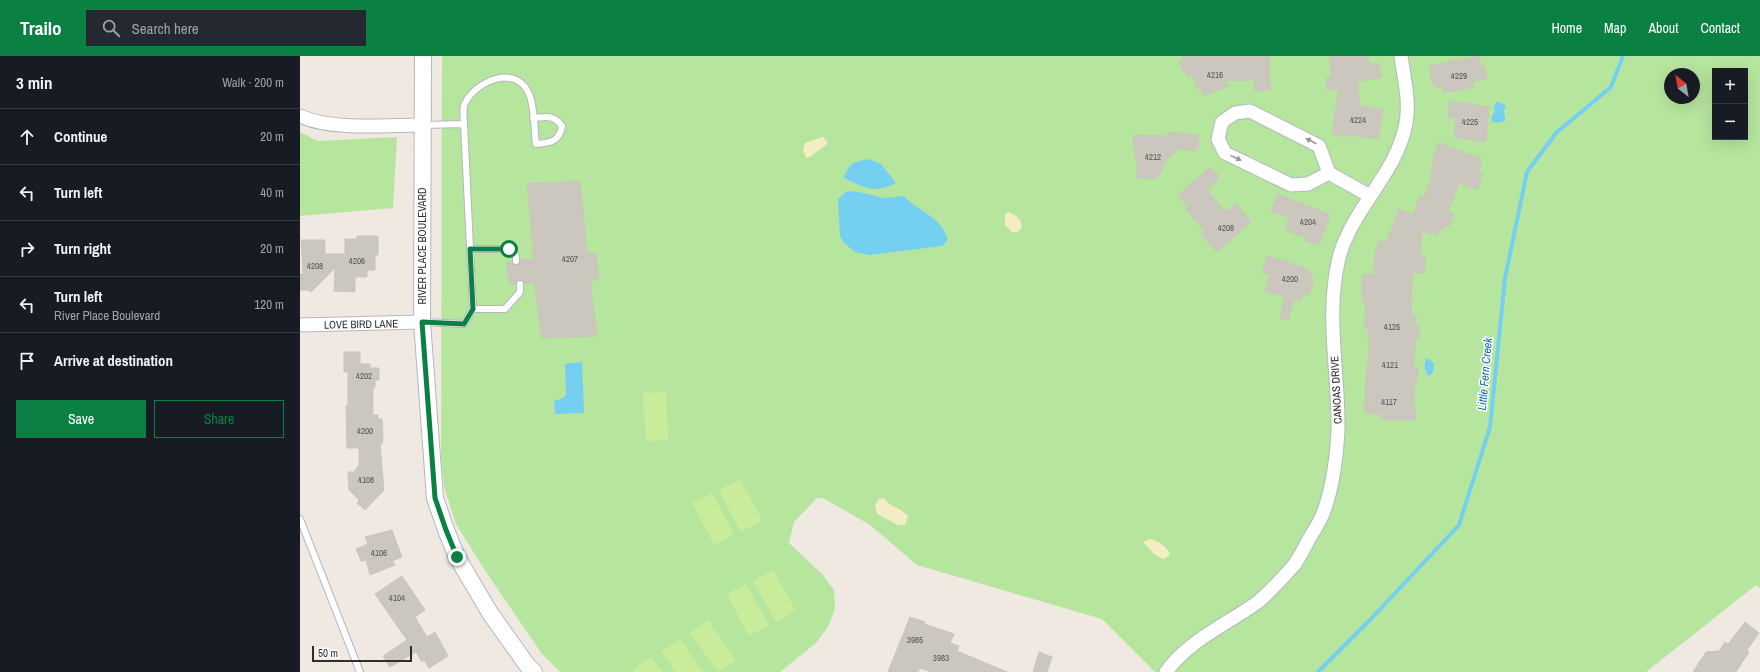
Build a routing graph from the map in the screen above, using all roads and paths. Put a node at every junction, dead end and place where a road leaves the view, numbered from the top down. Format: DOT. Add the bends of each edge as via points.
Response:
graph roads {
  1 [pos="422,56"];
  2 [pos="1401,56"];
  3 [pos="300,116"];
  4 [pos="533,118"];
  5 [pos="464,124"];
  6 [pos="421,125"];
  7 [pos="1329,174"];
  8 [pos="1370,196"];
  9 [pos="470,249"];
  10 [pos="516,261"];
  11 [pos="520,284"];
  12 [pos="473,309"];
  13 [pos="422,322"];
  14 [pos="300,325"];
  15 [pos="300,519"];
  16 [pos="360,672"];
  17 [pos="534,672"];
  18 [pos="1166,672"];
  1 -- 6 [label="street, RIVER PLACE BOULEVARD"];
  2 -- 8 [label="street, CANOAS DRIVE" via="1407,102 1406,122 1394,160"];
  3 -- 6 [label="street" via="342,125"];
  4 -- 4 [label="lane" via="536,144 552,142 559,136 562,126 554,118"];
  4 -- 5 [label="lane" via="527,90 518,81 505,77 487,82 470,97 464,108"];
  5 -- 6 [label="lane"];
  5 -- 9 [label="lane"];
  6 -- 13 [label="street, RIVER PLACE BOULEVARD"];
  7 -- 7 [label="street, one-way" via="1319,146 1250,111 1235,113 1222,122 1218,139 1225,153 1291,185 1308,184"];
  7 -- 8 [label="street"];
  8 -- 18 [label="street, CANOAS DRIVE" via="1346,239 1332,297 1337,451 1322,517 1295,563 1257,603 1175,659"];
  9 -- 10 [label="lane" via="509,249 516,256"];
  9 -- 12 [label="lane"];
  11 -- 12 [label="lane" via="520,292 505,309"];
  12 -- 13 [label="lane" via="464,324"];
  13 -- 14 [label="street, LOVE BIRD LANE"];
  13 -- 17 [label="street, RIVER PLACE BOULEVARD" via="435,498 457,557 490,613"];
  15 -- 16 [label="lane"];
}
